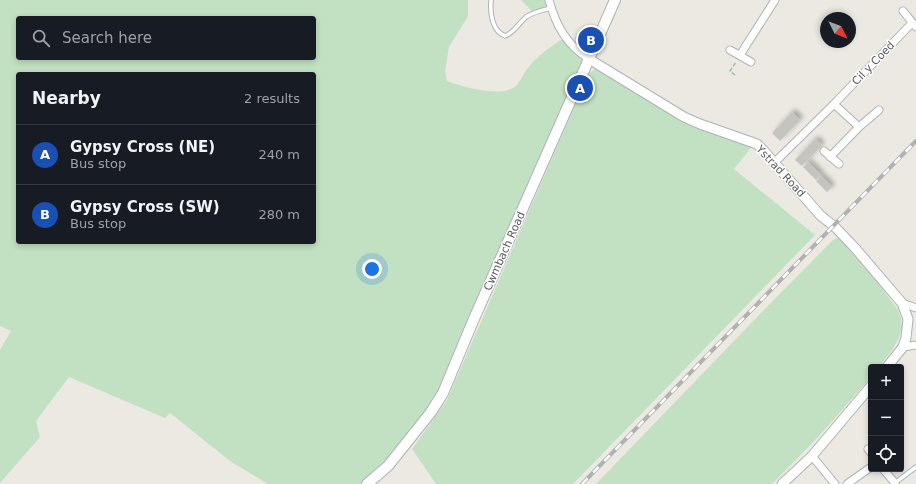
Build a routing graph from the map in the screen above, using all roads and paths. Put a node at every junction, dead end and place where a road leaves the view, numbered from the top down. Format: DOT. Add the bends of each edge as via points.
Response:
graph roads {
  1 [pos="549,0"];
  2 [pos="615,0"];
  3 [pos="775,0"];
  4 [pos="491,1"];
  5 [pos="551,8"];
  6 [pos="903,11"];
  7 [pos="914,25"];
  8 [pos="730,50"];
  9 [pos="740,55"];
  10 [pos="589,60"];
  11 [pos="751,62"];
  12 [pos="735,75"];
  13 [pos="834,104"];
  14 [pos="879,110"];
  15 [pos="859,127"];
  16 [pos="824,151"];
  17 [pos="830,157"];
  18 [pos="775,162"];
  19 [pos="838,164"];
  20 [pos="902,303"];
  21 [pos="916,308"];
  22 [pos="916,345"];
  23 [pos="903,347"];
  24 [pos="889,364"];
  25 [pos="868,390"];
  26 [pos="812,456"];
  27 [pos="916,467"];
  28 [pos="868,469"];
  29 [pos="886,472"];
  30 [pos="895,483"];
  31 [pos="367,484"];
  32 [pos="782,484"];
  33 [pos="835,484"];
  34 [pos="847,484"];
  1 -- 5 [label="street, Ystrad Road"];
  2 -- 10 [label="main road, Cwmbach Road"];
  3 -- 9 [label="street"];
  4 -- 5 [label="lane" via="491,16 498,32 504,36 513,32 530,14"];
  5 -- 10 [label="street, Ystrad Road" via="566,38"];
  6 -- 7 [label="street, Cil y Coed"];
  7 -- 13 [label="street, Cil y Coed"];
  8 -- 9 [label="street"];
  9 -- 11 [label="street"];
  9 -- 12 [label="path" via="730,71"];
  10 -- 18 [label="street, Ystrad Road" via="684,117 756,144"];
  10 -- 31 [label="main road, Cwmbach Road" via="443,393 388,466"];
  13 -- 15 [label="street"];
  13 -- 18 [label="street, Cil y Coed"];
  14 -- 15 [label="street"];
  15 -- 17 [label="street"];
  16 -- 17 [label="street"];
  17 -- 19 [label="street"];
  18 -- 20 [label="street, Ystrad Road" via="820,214 856,248"];
  20 -- 21 [label="street"];
  20 -- 23 [label="street, Ystrad Road" via="908,323"];
  22 -- 23 [label="street"];
  23 -- 24 [label="street, Ystrad Road"];
  25 -- 26 [label="street"];
  26 -- 32 [label="street"];
  26 -- 33 [label="street"];
  27 -- 30 [label="lane"];
  28 -- 34 [label="street"];
  29 -- 30 [label="street"];
}
